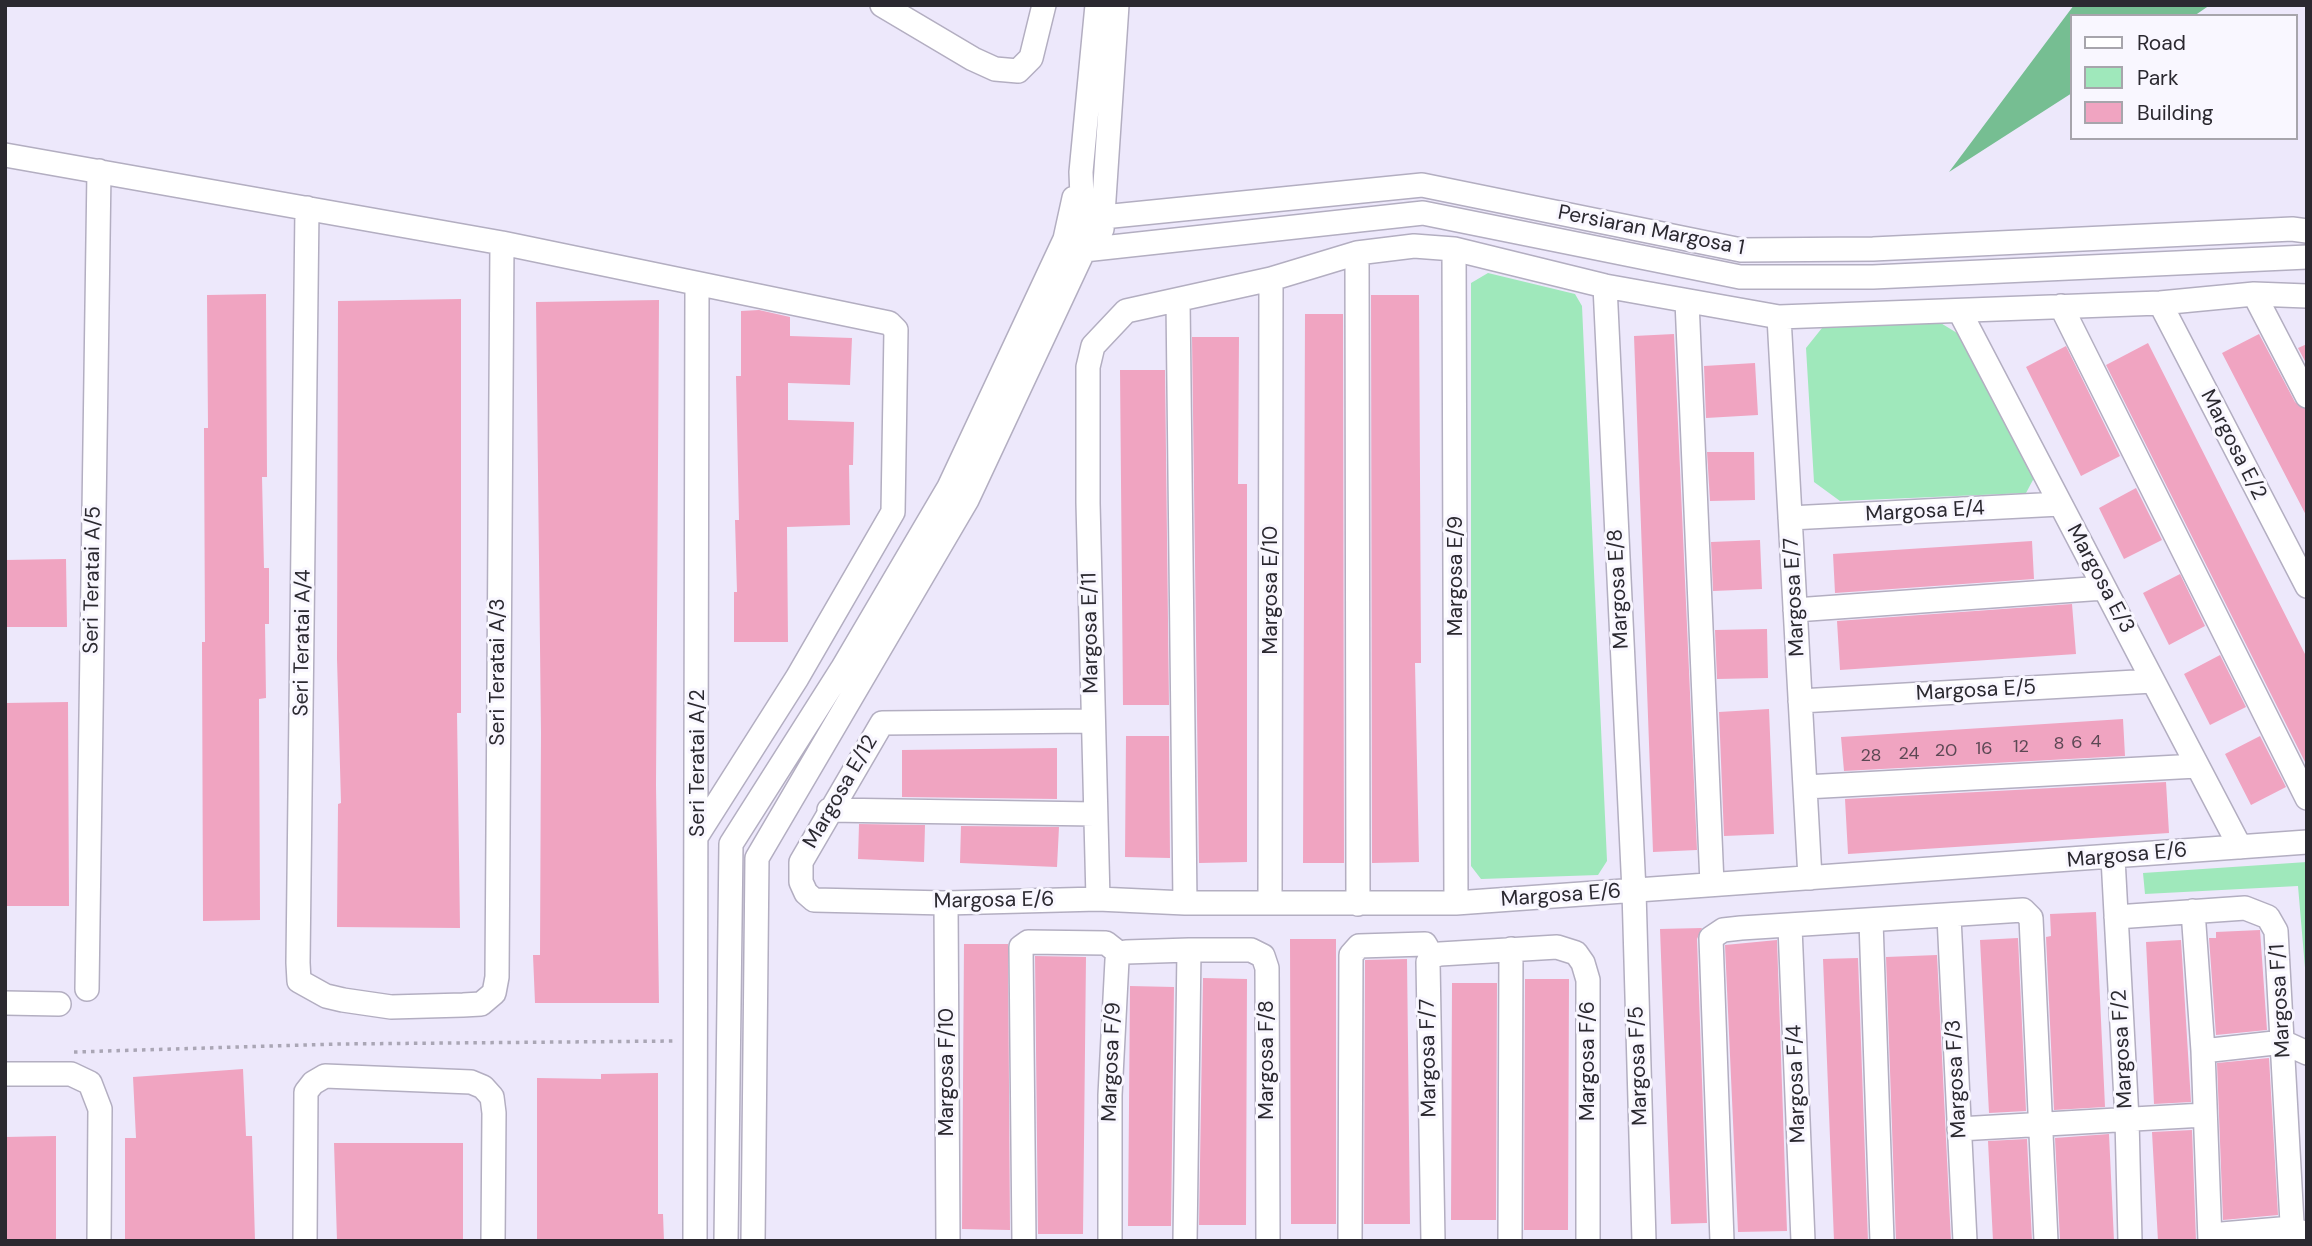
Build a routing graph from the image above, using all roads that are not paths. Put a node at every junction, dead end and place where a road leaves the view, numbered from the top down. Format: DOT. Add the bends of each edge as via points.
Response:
graph roads {
  1 [pos="882,5"];
  2 [pos="1044,5"];
  3 [pos="1097,5"];
  4 [pos="1117,5"];
  5 [pos="5,155"];
  6 [pos="99,172"];
  7 [pos="1081,172"];
  8 [pos="307,208"];
  9 [pos="1544,211"];
  10 [pos="1102,216"];
  11 [pos="2307,231"];
  12 [pos="1538,237"];
  13 [pos="502,243"];
  14 [pos="1084,245"];
  15 [pos="1454,249"];
  16 [pos="1873,249"];
  17 [pos="1357,253"];
  18 [pos="2307,257"];
  19 [pos="1530,266"];
  20 [pos="1873,277"];
  21 [pos="1271,279"];
  22 [pos="697,286"];
  23 [pos="1605,286"];
  24 [pos="2254,294"];
  25 [pos="2307,296"];
  26 [pos="1178,300"];
  27 [pos="1687,301"];
  28 [pos="2160,303"];
  29 [pos="2061,306"];
  30 [pos="1960,312"];
  31 [pos="1873,313"];
  32 [pos="1779,317"];
  33 [pos="2307,396"];
  34 [pos="2060,504"];
  35 [pos="1790,518"];
  36 [pos="2307,586"];
  37 [pos="2104,588"];
  38 [pos="1795,610"];
  39 [pos="2153,681"];
  40 [pos="1800,701"];
  41 [pos="1093,721"];
  42 [pos="2197,766"];
  43 [pos="1805,787"];
  44 [pos="2307,798"];
  45 [pos="829,810"];
  46 [pos="1095,814"];
  47 [pos="698,834"];
  48 [pos="2307,842"];
  49 [pos="2239,847"];
  50 [pos="2113,858"];
  51 [pos="1810,878"];
  52 [pos="1712,884"];
  53 [pos="730,891"];
  54 [pos="757,891"];
  55 [pos="1634,891"];
  56 [pos="1098,899"];
  57 [pos="814,900"];
  58 [pos="1270,902"];
  59 [pos="946,903"];
  60 [pos="1185,903"];
  61 [pos="1456,903"];
  62 [pos="1358,904"];
  63 [pos="2193,911"];
  64 [pos="1949,916"];
  65 [pos="2116,917"];
  66 [pos="1871,921"];
  67 [pos="1790,927"];
  68 [pos="1511,949"];
  69 [pos="1189,950"];
  70 [pos="1120,954"];
  71 [pos="1432,956"];
  72 [pos="87,989"];
  73 [pos="5,1003"];
  74 [pos="59,1004"];
  75 [pos="391,1007"];
  76 [pos="727,1041"];
  77 [pos="754,1042"];
  78 [pos="2283,1042"];
  79 [pos="2203,1051"];
  80 [pos="2307,1054"];
  81 [pos="5,1074"];
  82 [pos="2204,1115"];
  83 [pos="2127,1119"];
  84 [pos="2041,1125"];
  85 [pos="1959,1129"];
  86 [pos="2297,1133"];
  87 [pos="2297,1234"];
  88 [pos="2210,1238"];
  89 [pos="1589,1239"];
  90 [pos="99,1241"];
  91 [pos="305,1241"];
  92 [pos="493,1241"];
  93 [pos="695,1241"];
  94 [pos="726,1241"];
  95 [pos="753,1241"];
  96 [pos="948,1241"];
  97 [pos="1024,1241"];
  98 [pos="1110,1241"];
  99 [pos="1185,1241"];
  100 [pos="1268,1241"];
  101 [pos="1350,1241"];
  102 [pos="1433,1241"];
  103 [pos="1510,1241"];
  104 [pos="1644,1241"];
  105 [pos="1722,1241"];
  106 [pos="1803,1241"];
  107 [pos="1882,1241"];
  108 [pos="1965,1241"];
  109 [pos="2046,1241"];
  110 [pos="2130,1241"];
  1 -- 2 [label="street" via="973,59 995,69 1018,71 1031,58"];
  3 -- 7 [label="street"];
  4 -- 10 [label="street" via="1104,183 1113,207"];
  5 -- 6 [label="street"];
  6 -- 8 [label="street"];
  6 -- 72 [label="street, Seri Teratai A/5"];
  7 -- 10 [label="street"];
  7 -- 14 [label="street"];
  8 -- 13 [label="street"];
  8 -- 75 [label="street, Seri Teratai A/4" via="299,981 326,996"];
  9 -- 10 [label="street, Persiaran Margosa 1" via="1422,185"];
  9 -- 12 [label="street"];
  9 -- 16 [label="street, Persiaran Margosa 1" via="1741,250"];
  10 -- 14 [label="street"];
  11 -- 16 [label="street, Persiaran Margosa 1"];
  12 -- 14 [label="street, Persiaran Margosa 1" via="1423,212"];
  12 -- 19 [label="street"];
  12 -- 20 [label="street, Persiaran Margosa 1" via="1740,277"];
  13 -- 22 [label="street"];
  13 -- 75 [label="street, Seri Teratai A/3" via="497,977 494,993 481,1004"];
  14 -- 53 [label="street" via="842,669 731,844"];
  14 -- 54 [label="street" via="967,500 757,858"];
  15 -- 17 [label="street" via="1414,246"];
  15 -- 19 [label="street"];
  15 -- 61 [label="street, Margosa E/9"];
  16 -- 20 [label="street"];
  17 -- 21 [label="street"];
  17 -- 62 [label="street"];
  18 -- 20 [label="street, Persiaran Margosa 1"];
  19 -- 23 [label="street"];
  20 -- 31 [label="street"];
  21 -- 26 [label="street"];
  21 -- 58 [label="street, Margosa E/10"];
  22 -- 47 [label="street, Seri Teratai A/2"];
  22 -- 47 [label="street" via="889,323 896,330 893,512 797,678"];
  23 -- 27 [label="street"];
  23 -- 55 [label="street, Margosa E/8"];
  24 -- 25 [label="street"];
  24 -- 28 [label="street"];
  24 -- 33 [label="street"];
  26 -- 41 [label="street, Margosa E/11" via="1126,311 1093,346 1088,367"];
  26 -- 60 [label="street"];
  27 -- 32 [label="street"];
  27 -- 52 [label="street"];
  28 -- 29 [label="street"];
  28 -- 36 [label="street, Margosa E/2"];
  29 -- 30 [label="street"];
  29 -- 44 [label="street"];
  30 -- 31 [label="street"];
  30 -- 34 [label="street, Margosa E/3"];
  31 -- 32 [label="street"];
  32 -- 35 [label="street, Margosa E/7"];
  34 -- 35 [label="street, Margosa E/4"];
  34 -- 37 [label="street, Margosa E/3"];
  35 -- 38 [label="street, Margosa E/7"];
  37 -- 38 [label="street"];
  37 -- 39 [label="street, Margosa E/3"];
  38 -- 40 [label="street, Margosa E/7"];
  39 -- 40 [label="street, Margosa E/5"];
  39 -- 42 [label="street, Margosa E/3"];
  40 -- 43 [label="street, Margosa E/7"];
  41 -- 45 [label="street, Margosa E/12" via="882,723"];
  41 -- 46 [label="street, Margosa E/11"];
  42 -- 43 [label="street"];
  42 -- 49 [label="street, Margosa E/3"];
  43 -- 51 [label="street, Margosa E/7"];
  45 -- 46 [label="street"];
  45 -- 57 [label="street, Margosa E/12" via="801,862 801,882"];
  46 -- 56 [label="street, Margosa E/11"];
  47 -- 93 [label="street, Seri Teratai A/2"];
  48 -- 49 [label="street, Margosa E/6"];
  49 -- 50 [label="street, Margosa E/6"];
  50 -- 51 [label="street, Margosa E/6"];
  50 -- 65 [label="street, Margosa F/2"];
  51 -- 52 [label="street, Margosa E/6"];
  52 -- 55 [label="street, Margosa E/6"];
  53 -- 54 [label="street"];
  53 -- 76 [label="street"];
  54 -- 77 [label="street"];
  55 -- 61 [label="street, Margosa E/6"];
  55 -- 104 [label="street, Margosa F/5"];
  56 -- 59 [label="street, Margosa E/6"];
  56 -- 60 [label="street, Margosa E/6"];
  57 -- 59 [label="street, Margosa E/6"];
  58 -- 60 [label="street, Margosa E/6"];
  58 -- 62 [label="street, Margosa E/6"];
  59 -- 96 [label="street, Margosa F/10"];
  61 -- 62 [label="street, Margosa E/6"];
  63 -- 65 [label="street, Margosa F/1"];
  63 -- 78 [label="street, Margosa F/1" via="2245,908 2268,917 2276,931"];
  63 -- 79 [label="street"];
  64 -- 66 [label="street"];
  64 -- 84 [label="street" via="2029,912"];
  64 -- 85 [label="street, Margosa F/3"];
  65 -- 83 [label="street, Margosa F/2"];
  66 -- 67 [label="street"];
  66 -- 107 [label="street"];
  67 -- 105 [label="street" via="1723,930 1711,938"];
  67 -- 106 [label="street, Margosa F/4"];
  68 -- 71 [label="street"];
  68 -- 89 [label="street, Margosa F/6" via="1557,947 1576,953 1588,980"];
  68 -- 103 [label="street"];
  69 -- 70 [label="street"];
  69 -- 99 [label="street"];
  69 -- 100 [label="street, Margosa F/8" via="1251,950 1263,956 1267,968"];
  70 -- 97 [label="street" via="1106,943 1028,942 1021,947"];
  70 -- 98 [label="street, Margosa F/9" via="1110,1095"];
  71 -- 101 [label="street" via="1425,944 1359,946 1350,955"];
  71 -- 102 [label="street, Margosa F/7" via="1427,969"];
  73 -- 74 [label="street"];
  76 -- 77 [label="street"];
  76 -- 94 [label="street"];
  77 -- 95 [label="street"];
  78 -- 79 [label="street"];
  78 -- 80 [label="street"];
  78 -- 86 [label="street, Margosa F/1"];
  79 -- 82 [label="street"];
  81 -- 90 [label="street" via="71,1074 90,1083 100,1109"];
  82 -- 83 [label="street"];
  82 -- 88 [label="street"];
  83 -- 84 [label="street"];
  83 -- 110 [label="street, Margosa F/2"];
  84 -- 85 [label="street"];
  84 -- 109 [label="street"];
  85 -- 108 [label="street, Margosa F/3"];
  86 -- 87 [label="street, Margosa F/1"];
  87 -- 88 [label="street"];
  91 -- 92 [label="street" via="306,1092 325,1076 471,1082 483,1087 492,1097"];
}
